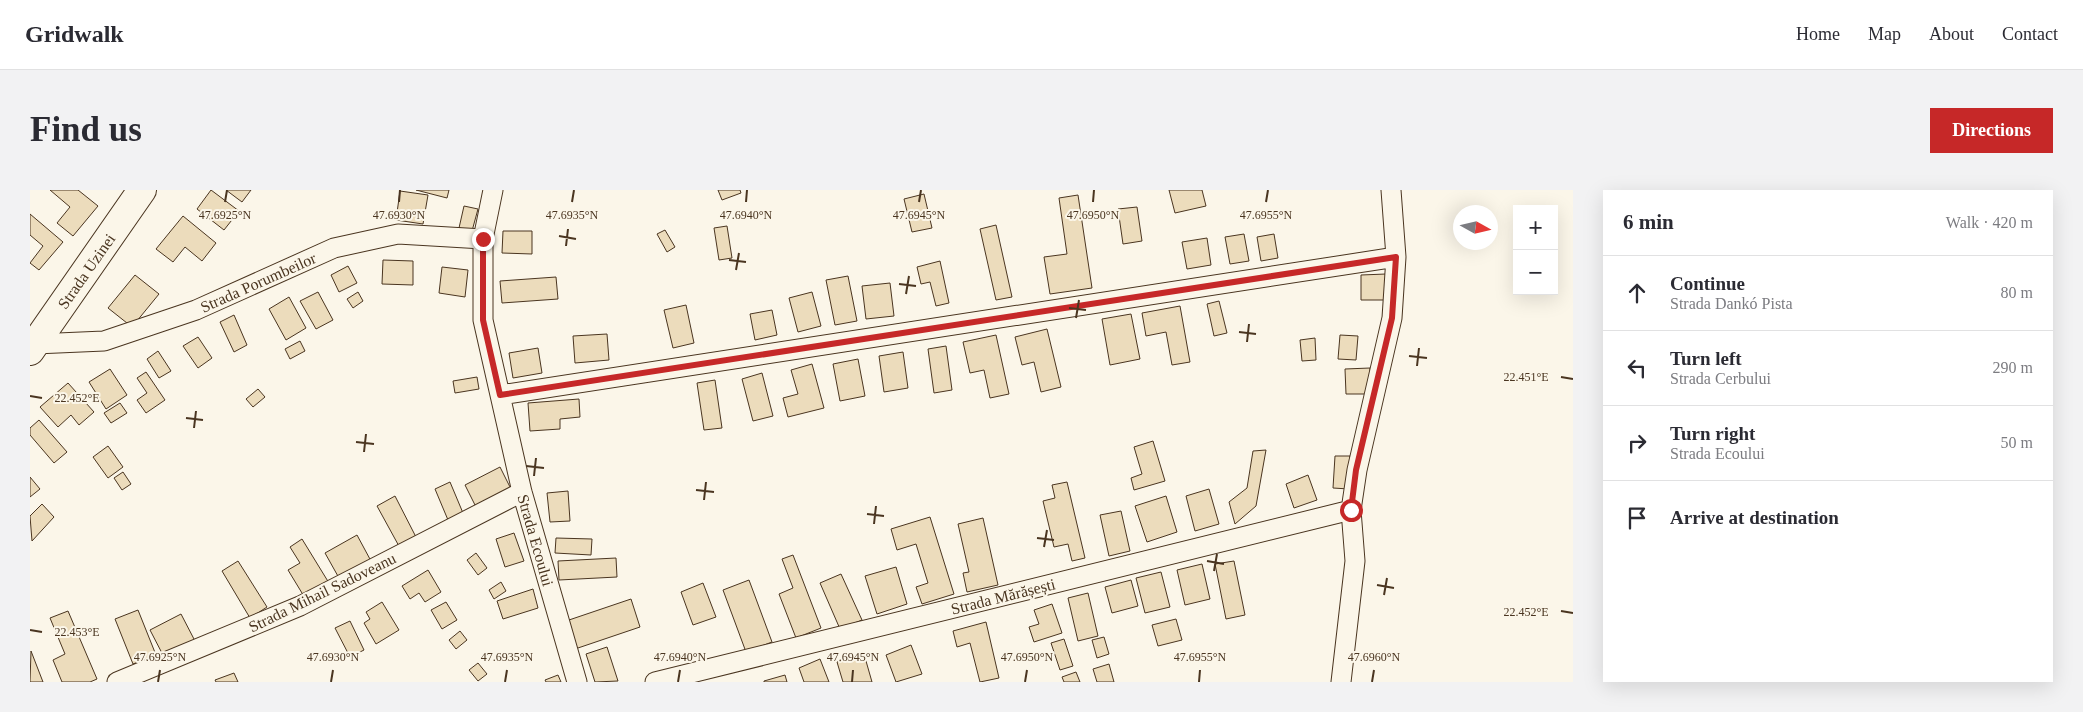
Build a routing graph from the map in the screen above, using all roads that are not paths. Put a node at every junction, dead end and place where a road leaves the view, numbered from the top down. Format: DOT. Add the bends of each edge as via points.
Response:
graph roads {
  1 [pos="142,190"];
  2 [pos="493,190"];
  3 [pos="1391,190"];
  4 [pos="483,239"];
  5 [pos="1396,257"];
  6 [pos="33,348"];
  7 [pos="500,395"];
  8 [pos="522,492"];
  9 [pos="1351,510"];
  10 [pos="117,682"];
  11 [pos="577,682"];
  12 [pos="655,682"];
  13 [pos="1341,682"];
  1 -- 6 [label="main road, Strada Uzinei"];
  2 -- 4 [label="street, Strada Ecoului"];
  3 -- 5 [label="street"];
  4 -- 6 [label="street, Strada Porumbeilor" via="398,234 334,248 196,310 104,341"];
  4 -- 7 [label="street, Strada Ecoului" via="483,320"];
  5 -- 7 [label="street"];
  5 -- 9 [label="street" via="1392,318 1356,470"];
  7 -- 8 [label="street, Strada Ecoului"];
  8 -- 10 [label="street, Strada Mihail Sadoveanu" via="300,606"];
  8 -- 11 [label="street, Strada Ecoului"];
  9 -- 12 [label="street, Strada Mărășești"];
  9 -- 13 [label="street" via="1355,560"];
}
